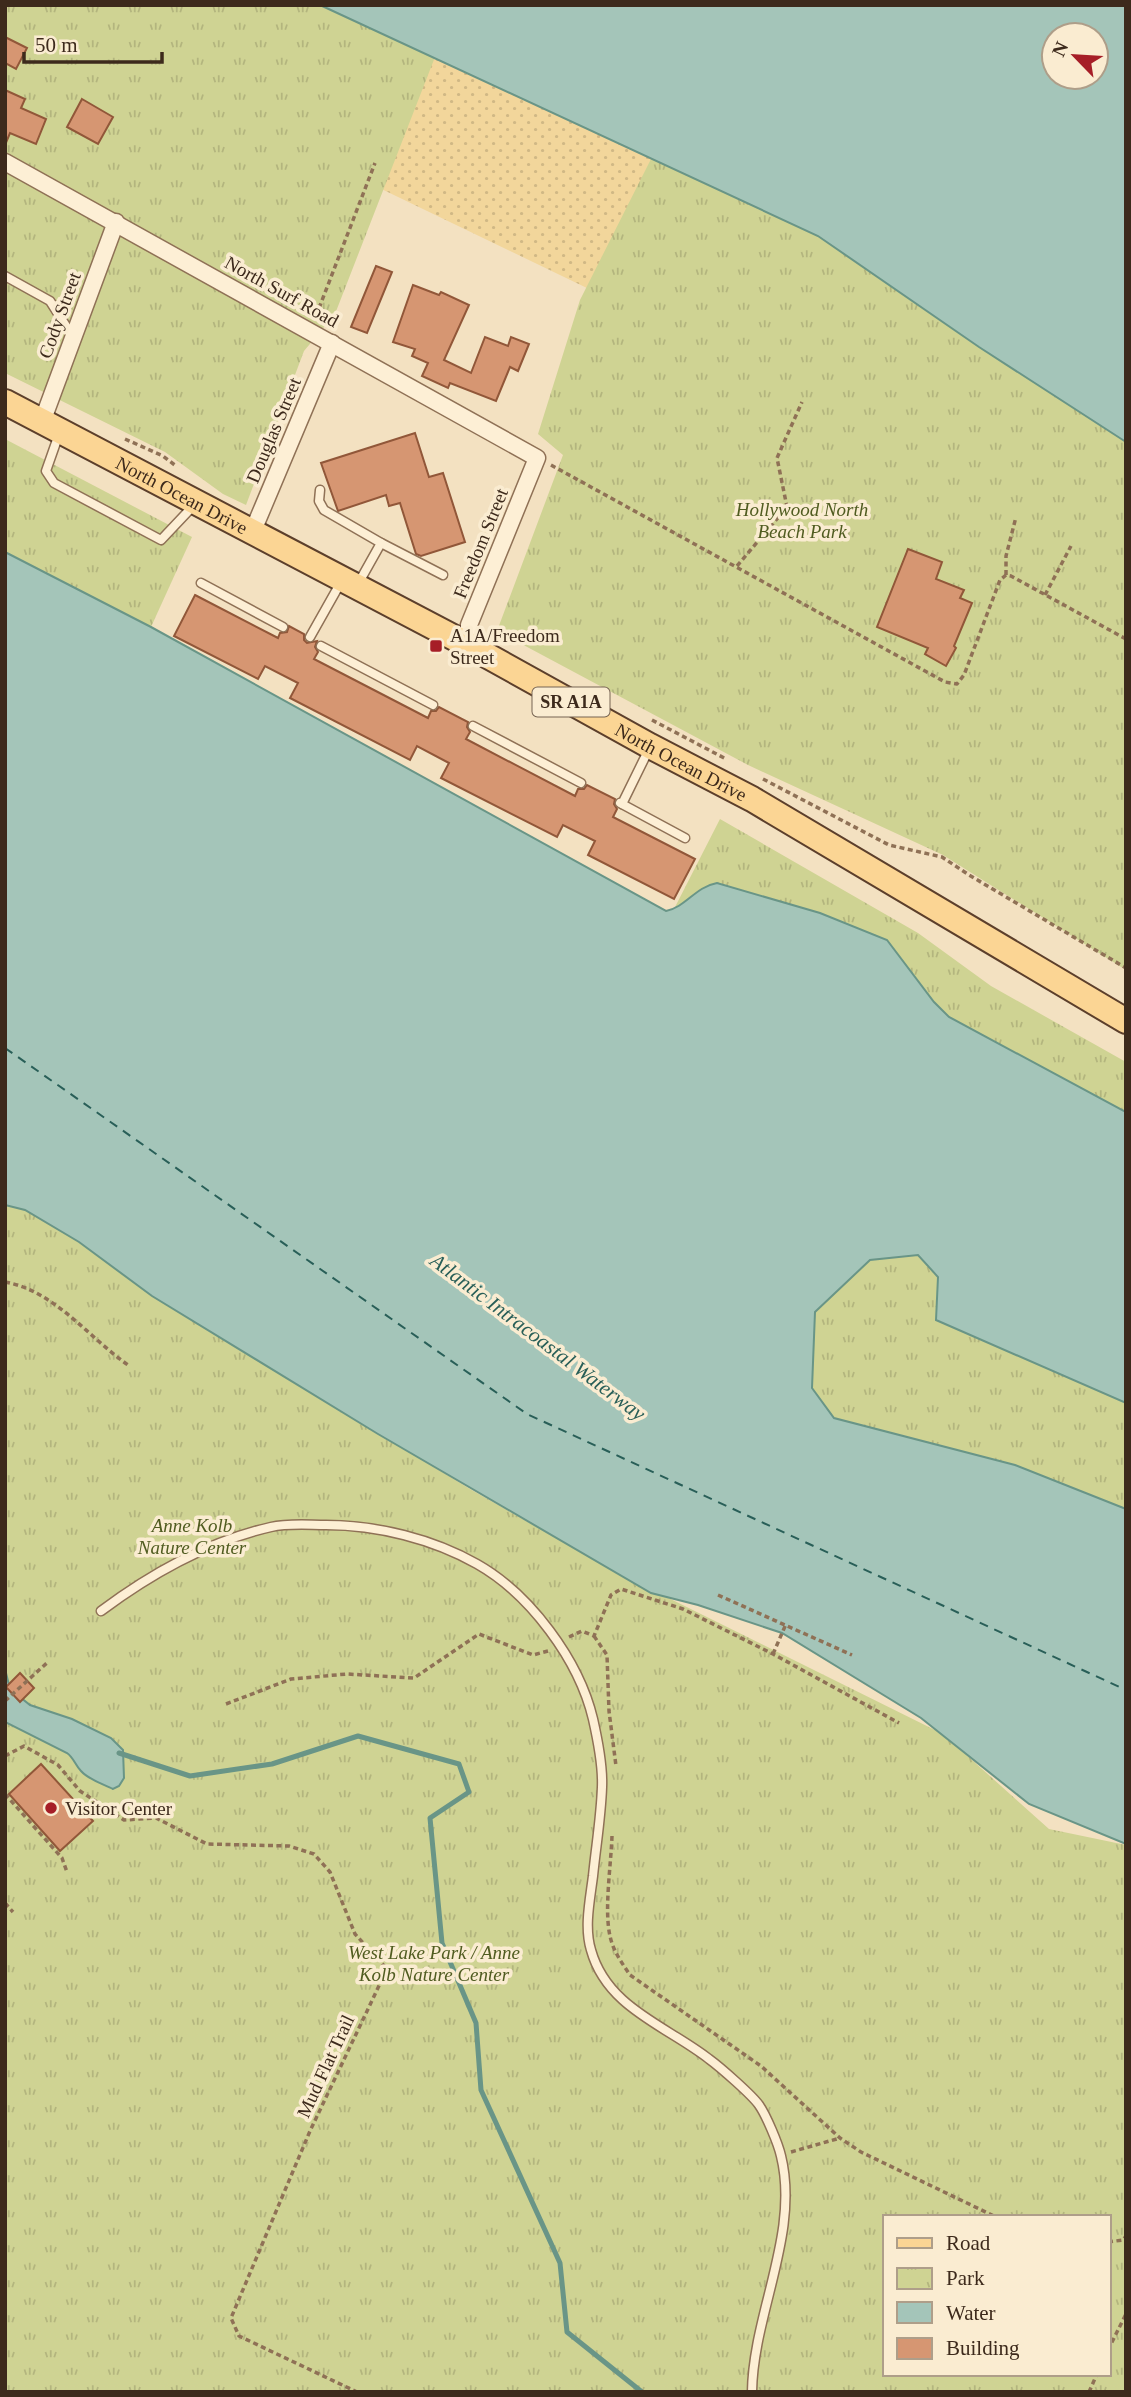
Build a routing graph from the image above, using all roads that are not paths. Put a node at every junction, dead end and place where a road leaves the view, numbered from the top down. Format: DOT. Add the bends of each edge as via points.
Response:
graph roads {
  1 [pos="5,162"];
  2 [pos="116,222"];
  3 [pos="5,276"];
  4 [pos="73,337"];
  5 [pos="332,343"];
  6 [pos="5,402"];
  7 [pos="51,426"];
  8 [pos="537,457"];
  9 [pos="320,490"];
  10 [pos="196,503"];
  11 [pos="252,533"];
  12 [pos="381,542"];
  13 [pos="443,575"];
  14 [pos="201,583"];
  15 [pos="349,583"];
  16 [pos="283,627"];
  17 [pos="310,637"];
  18 [pos="468,645"];
  19 [pos="321,646"];
  20 [pos="433,705"];
  21 [pos="472,726"];
  22 [pos="650,746"];
  23 [pos="581,783"];
  24 [pos="685,838"];
  25 [pos="1126,1021"];
  26 [pos="101,1611"];
  27 [pos="752,2392"];
  1 -- 2 [label="street, North Surf Road"];
  2 -- 4 [label="street, Cody Street"];
  2 -- 5 [label="street, North Surf Road"];
  3 -- 4 [label="lane" via="50,301"];
  4 -- 7 [label="street, Cody Street"];
  5 -- 8 [label="street, North Surf Road"];
  5 -- 11 [label="street, Douglas Street"];
  6 -- 7 [label="main road, North Ocean Drive / SR A1A"];
  7 -- 10 [label="main road, North Ocean Drive / SR A1A"];
  7 -- 10 [label="lane" via="46,471 54,483 162,540"];
  8 -- 18 [label="street, Freedom Street" via="469,625"];
  9 -- 12 [label="lane" via="324,510"];
  10 -- 11 [label="main road, North Ocean Drive / SR A1A"];
  11 -- 15 [label="main road, North Ocean Drive / SR A1A"];
  12 -- 13 [label="lane"];
  12 -- 15 [label="lane"];
  14 -- 16 [label="lane"];
  15 -- 17 [label="lane"];
  15 -- 18 [label="main road, North Ocean Drive / SR A1A"];
  18 -- 22 [label="main road, North Ocean Drive / SR A1A"];
  19 -- 20 [label="lane"];
  21 -- 23 [label="lane"];
  22 -- 24 [label="lane" via="621,803"];
  22 -- 25 [label="main road, North Ocean Drive / SR A1A" via="752,799"];
  26 -- 27 [label="lane" via="167,1567 213,1545 274,1526 350,1525 404,1536 477,1564 508,1586 559,1643 592,1717 602,1784 588,1926 601,1975 619,1997 709,2058 759,2105 780,2155 785,2196"];
}
